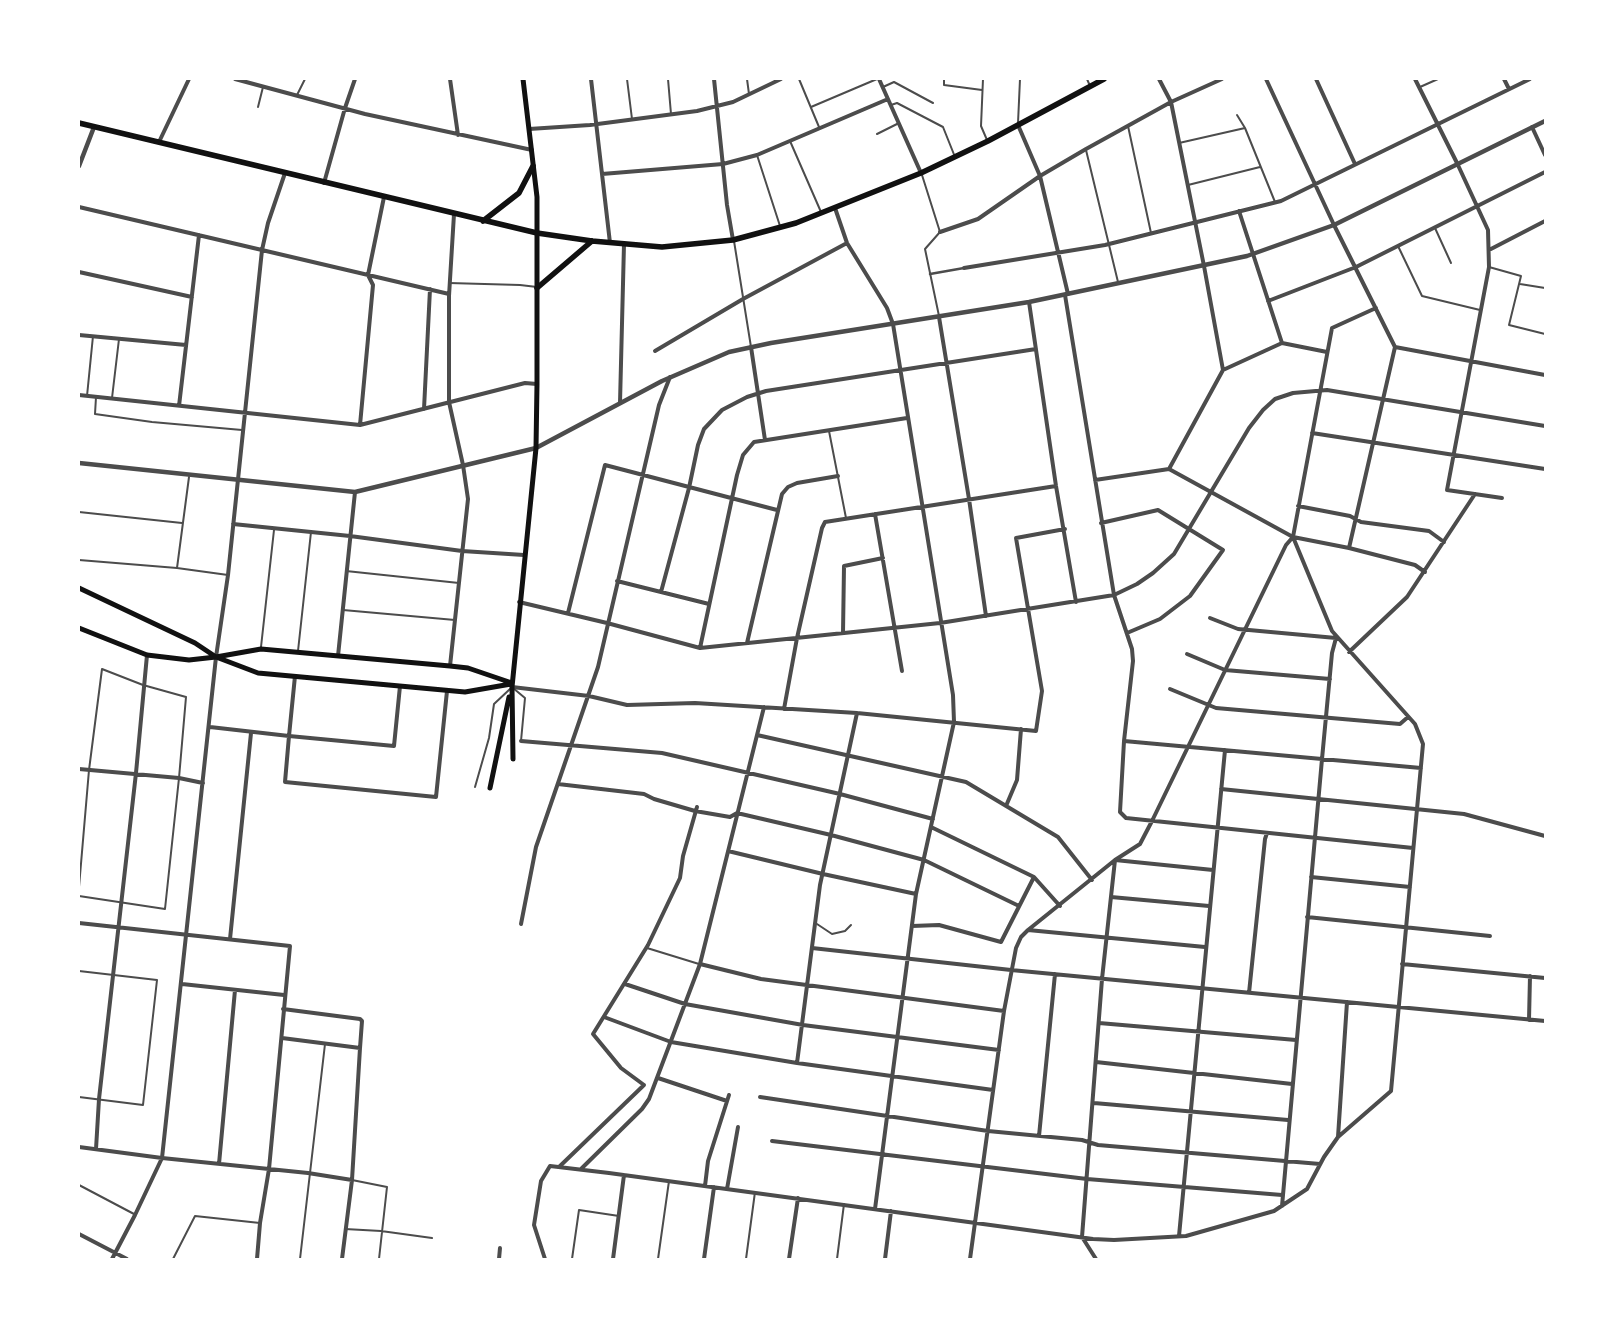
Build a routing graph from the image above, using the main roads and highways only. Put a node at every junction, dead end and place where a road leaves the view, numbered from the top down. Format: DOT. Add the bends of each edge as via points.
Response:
graph roads {
  1 [pos="523,79"];
  2 [pos="1102,79"];
  3 [pos="79,123"];
  4 [pos="533,166"];
  5 [pos="482,221"];
  6 [pos="537,233"];
  7 [pos="592,241"];
  8 [pos="537,288"];
  9 [pos="79,588"];
  10 [pos="79,628"];
  11 [pos="216,657"];
  12 [pos="512,685"];
  13 [pos="513,759"];
  14 [pos="490,788"];
  1 -- 4 [label="main road"];
  2 -- 7 [label="main road" via="922,173 796,223 733,240 662,247"];
  3 -- 5 [label="main road"];
  4 -- 5 [label="main road" via="519,193"];
  4 -- 6 [label="main road"];
  5 -- 6 [label="main road"];
  6 -- 7 [label="main road"];
  6 -- 8 [label="main road"];
  7 -- 8 [label="main road"];
  8 -- 12 [label="main road" via="536,448"];
  9 -- 11 [label="main road" via="195,643"];
  10 -- 11 [label="main road" via="147,655 189,660"];
  11 -- 12 [label="main road" via="258,673 447,691 465,692"];
  11 -- 12 [label="main road" via="261,649 450,666 468,668"];
  12 -- 13 [label="main road"];
  12 -- 14 [label="main road"];
}
